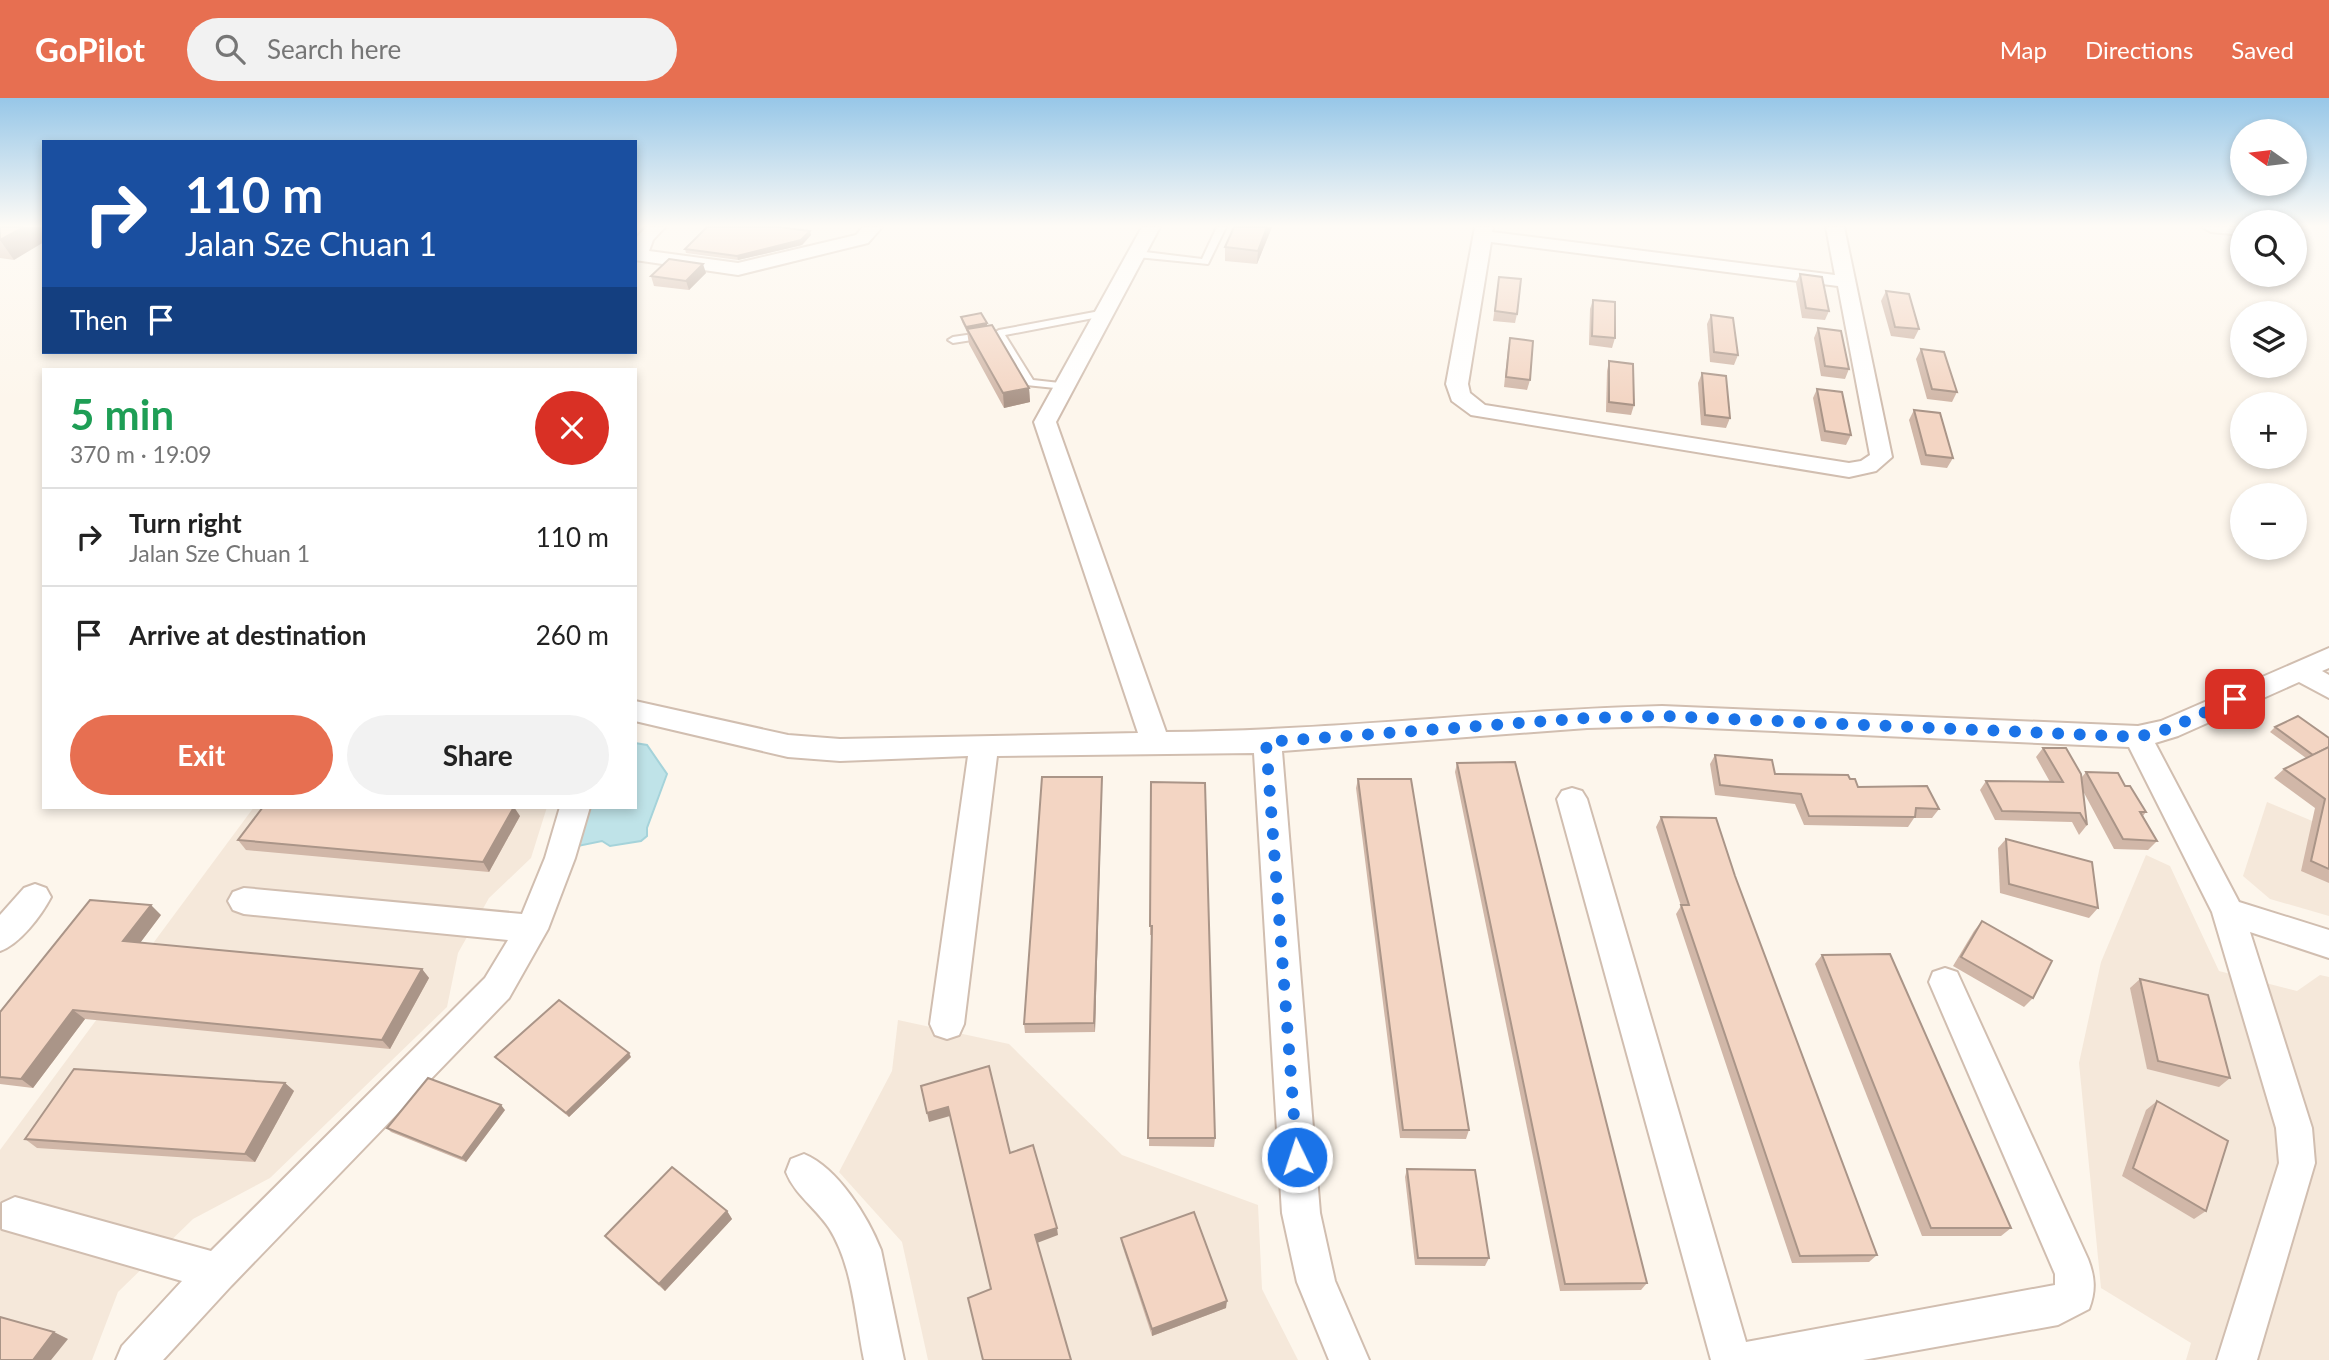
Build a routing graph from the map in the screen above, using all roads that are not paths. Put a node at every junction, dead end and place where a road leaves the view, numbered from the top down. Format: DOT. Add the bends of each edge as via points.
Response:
graph roads {
  1 [pos="1120,286"];
  2 [pos="1474,286"];
  3 [pos="1849,286"];
  4 [pos="1105,313"];
  5 [pos="999,333"];
  6 [pos="953,340"];
  7 [pos="1065,386"];
  8 [pos="2329,657"];
  9 [pos="2301,670"];
  10 [pos="2329,688"];
  11 [pos="637,711"];
  12 [pos="2138,737"];
  13 [pos="1266,742"];
  14 [pos="1156,743"];
  15 [pos="984,745"];
  16 [pos="1572,799"];
  17 [pos="574,809"];
  18 [pos="35,897"];
  19 [pos="244,901"];
  20 [pos="2228,912"];
  21 [pos="532,929"];
  22 [pos="0,937"];
  23 [pos="2329,944"];
  24 [pos="1945,982"];
  25 [pos="947,1024"];
  26 [pos="804,1172"];
  27 [pos="15,1216"];
  28 [pos="217,1272"];
  29 [pos="136,1360"];
  30 [pos="884,1360"];
  31 [pos="1349,1360"];
  32 [pos="1731,1360"];
  33 [pos="1751,1360"];
  34 [pos="2237,1360"];
  1 -- 4 [label="street"];
  2 -- 3 [label="street" via="1457,384 1460,396 1479,410 1849,470 1881,457"];
  4 -- 5 [label="lane"];
  4 -- 7 [label="street"];
  5 -- 6 [label="lane"];
  5 -- 7 [label="lane" via="1030,383"];
  7 -- 14 [label="street" via="1045,422"];
  8 -- 9 [label="street"];
  9 -- 10 [label="street"];
  9 -- 12 [label="street" via="2168,729"];
  11 -- 15 [label="street" via="788,746 840,750"];
  12 -- 13 [label="street" via="1662,716"];
  12 -- 20 [label="street"];
  13 -- 14 [label="street"];
  13 -- 31 [label="street" via="1301,1213 1316,1282"];
  14 -- 15 [label="street"];
  15 -- 25 [label="street"];
  16 -- 32 [label="street"];
  17 -- 21 [label="street"];
  18 -- 22 [label="street"];
  19 -- 21 [label="street"];
  20 -- 23 [label="street"];
  20 -- 34 [label="street" via="2294,1128 2297,1163"];
  21 -- 28 [label="street" via="496,988"];
  24 -- 33 [label="street" via="2074,1273 2075,1295 2058,1305"];
  26 -- 30 [label="street" via="841,1213 862,1250"];
  27 -- 28 [label="street"];
  28 -- 29 [label="street"];
}
